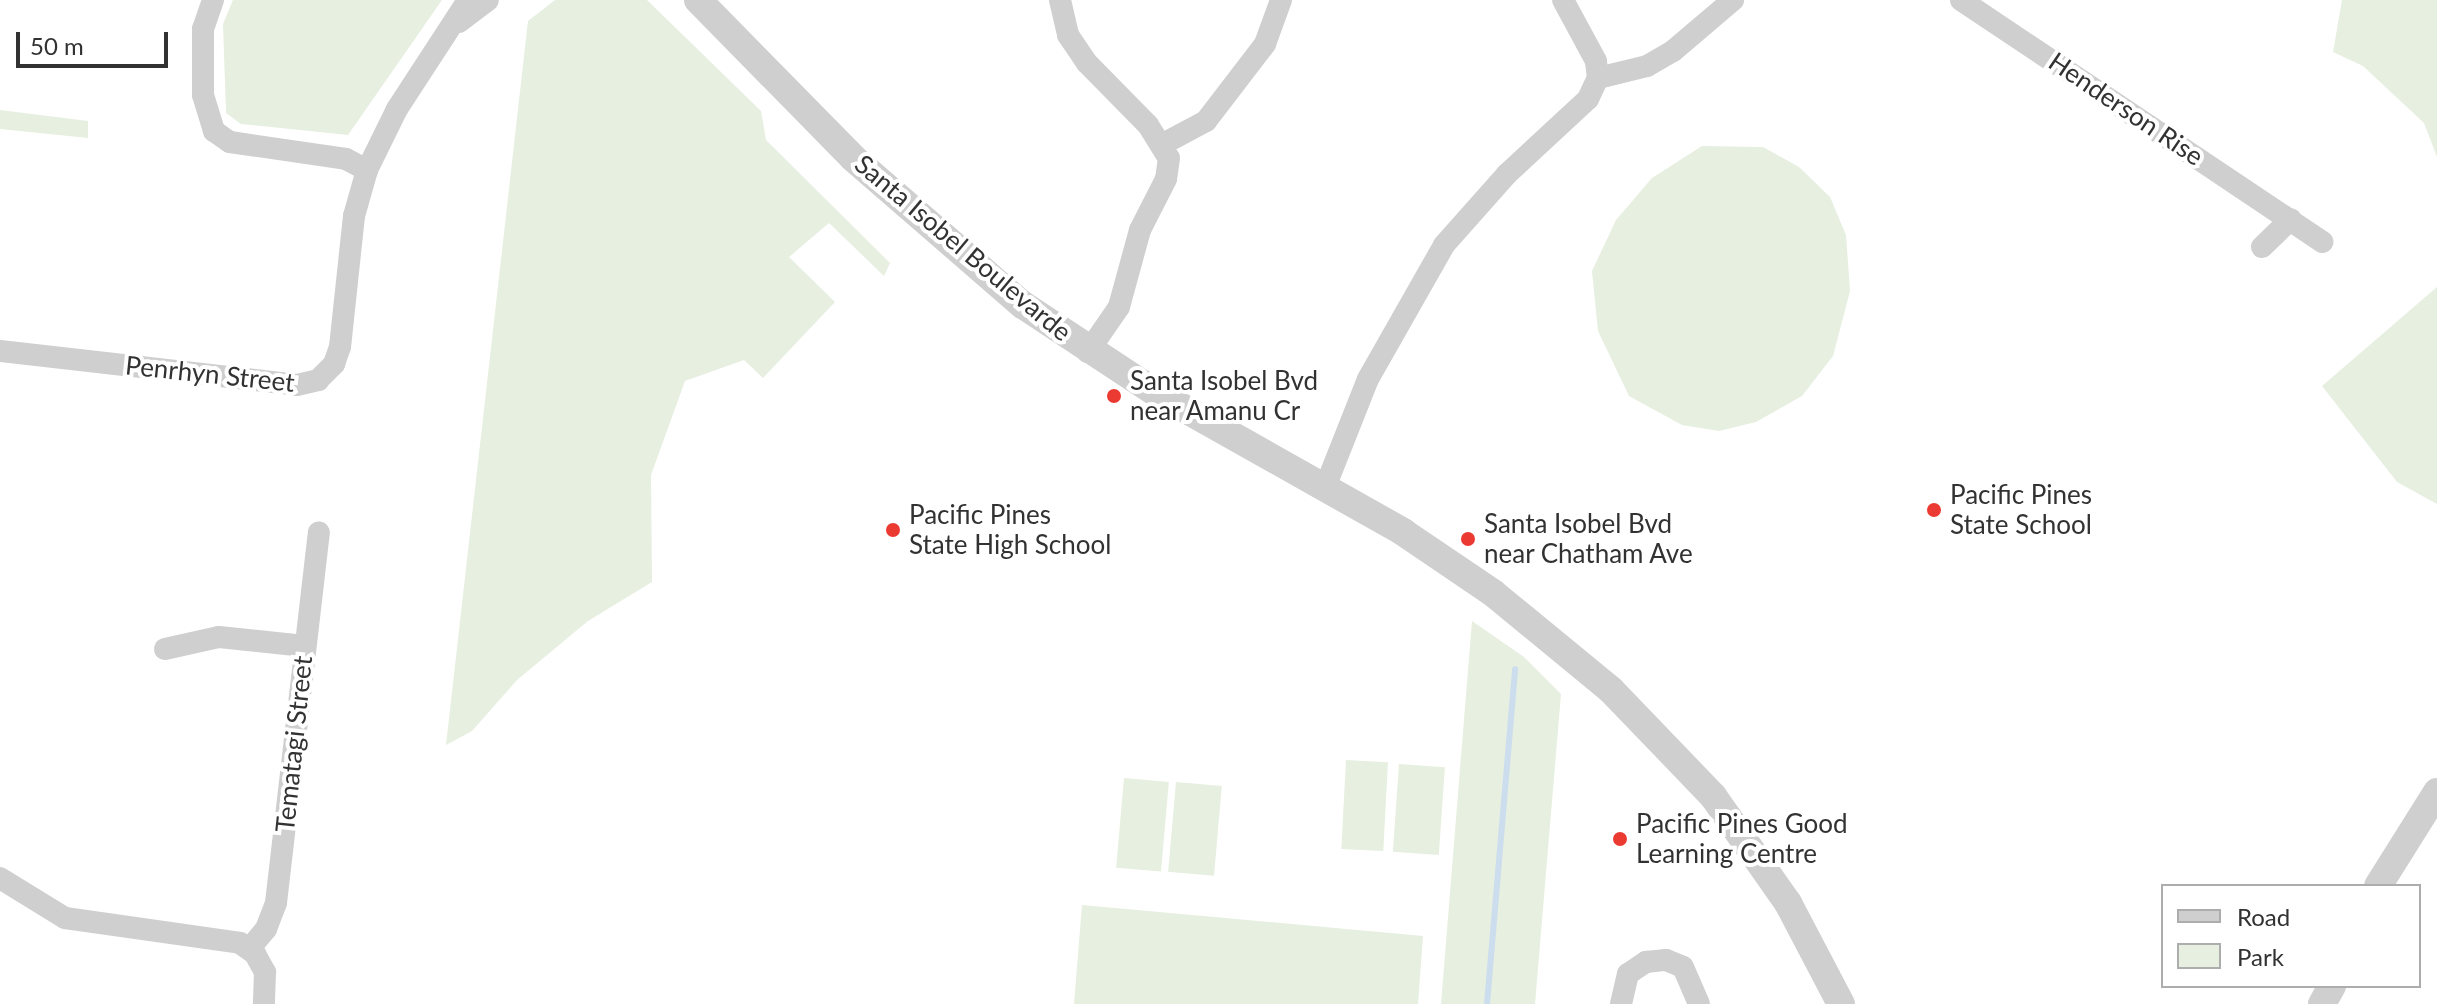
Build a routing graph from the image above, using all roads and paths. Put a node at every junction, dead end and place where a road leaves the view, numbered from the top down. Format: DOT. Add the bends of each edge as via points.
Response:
graph roads {
  1 [pos="213,0"];
  2 [pos="468,0"];
  3 [pos="488,0"];
  4 [pos="698,0"];
  5 [pos="1060,0"];
  6 [pos="1281,0"];
  7 [pos="1563,0"];
  8 [pos="1733,0"];
  9 [pos="1961,0"];
  10 [pos="455,25"];
  11 [pos="1598,78"];
  12 [pos="1163,144"];
  13 [pos="367,170"];
  14 [pos="2291,219"];
  15 [pos="2322,242"];
  16 [pos="2262,247"];
  17 [pos="0,351"];
  18 [pos="1088,352"];
  19 [pos="1326,485"];
  20 [pos="319,532"];
  21 [pos="305,646"];
  22 [pos="165,649"];
  23 [pos="2437,792"];
  24 [pos="0,878"];
  25 [pos="2379,884"];
  26 [pos="250,948"];
  27 [pos="264,1004"];
  28 [pos="1621,1004"];
  29 [pos="1699,1004"];
  30 [pos="1841,1004"];
  1 -- 13 [label="street" via="203,29 203,82 205,115 214,131 230,142 346,159"];
  2 -- 10 [label="street, Penrhyn Street"];
  3 -- 10 [label="street, Penrhyn Street"];
  4 -- 18 [label="street, Santa Isobel Boulevarde" via="910,212"];
  5 -- 12 [label="street" via="1068,35 1087,63"];
  6 -- 12 [label="street" via="1265,44 1206,121"];
  7 -- 11 [label="street" via="1596,61"];
  8 -- 11 [label="street" via="1673,51 1647,66"];
  9 -- 14 [label="street, Henderson Rise"];
  10 -- 13 [label="street, Penrhyn Street" via="397,109"];
  11 -- 19 [label="street" via="1588,99 1507,174 1444,245 1368,379"];
  12 -- 18 [label="street" via="1169,158 1166,179 1140,230 1119,307"];
  13 -- 17 [label="street, Penrhyn Street" via="354,216 340,347 334,364 318,380 297,385"];
  14 -- 15 [label="street, Henderson Rise"];
  14 -- 16 [label="street"];
  18 -- 19 [label="street, Santa Isobel Boulevarde"];
  19 -- 30 [label="street, Santa Isobel Boulevarde" via="1493,593 1648,727 1713,796 1788,903"];
  20 -- 21 [label="street, Tematagi Street"];
  21 -- 22 [label="street" via="219,637"];
  21 -- 26 [label="street, Tematagi Street" via="276,903 266,929"];
  23 -- 25 [label="street"];
  24 -- 26 [label="street" via="65,918"];
  26 -- 27 [label="street" via="265,972"];
  28 -- 29 [label="street" via="1628,974 1646,962 1666,960 1683,967"];
}
